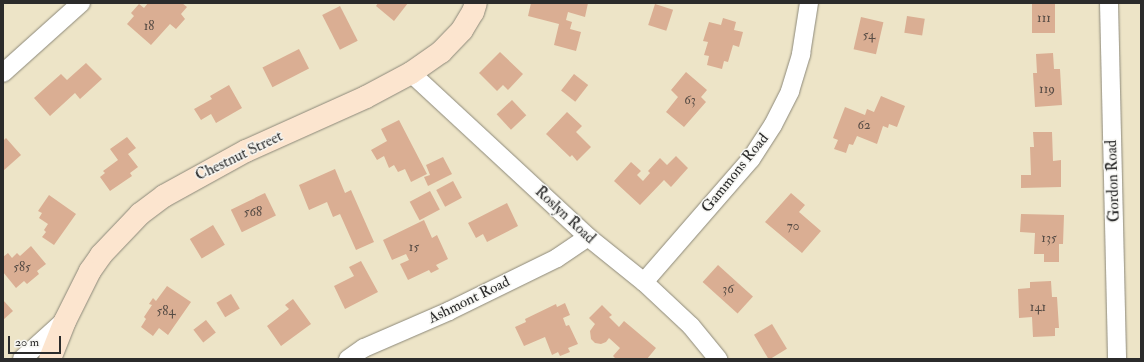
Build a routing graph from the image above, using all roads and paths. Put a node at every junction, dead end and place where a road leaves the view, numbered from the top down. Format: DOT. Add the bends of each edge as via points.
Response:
graph roads {
  1 [pos="81,3"];
  2 [pos="476,3"];
  3 [pos="809,3"];
  4 [pos="1109,3"];
  5 [pos="3,73"];
  6 [pos="411,73"];
  7 [pos="588,237"];
  8 [pos="644,282"];
  9 [pos="65,321"];
  10 [pos="22,359"];
  11 [pos="50,359"];
  12 [pos="348,359"];
  13 [pos="718,359"];
  14 [pos="1117,359"];
  1 -- 5 [label="street"];
  2 -- 6 [label="main road, Chestnut Street" via="462,30 441,52"];
  3 -- 8 [label="street, Gammons Road" via="801,54 792,83 773,125 751,159"];
  4 -- 14 [label="street, Gordon Road"];
  6 -- 7 [label="street, Roslyn Road"];
  6 -- 9 [label="main road, Chestnut Street" via="366,97 246,151 164,196 140,214 101,255 81,286"];
  7 -- 8 [label="street, Roslyn Road"];
  7 -- 12 [label="street, Ashmont Road" via="557,258 449,311 364,348"];
  8 -- 13 [label="street, Roslyn Road" via="691,326"];
  9 -- 10 [label="street"];
  9 -- 11 [label="main road, Chestnut Street"];
}
